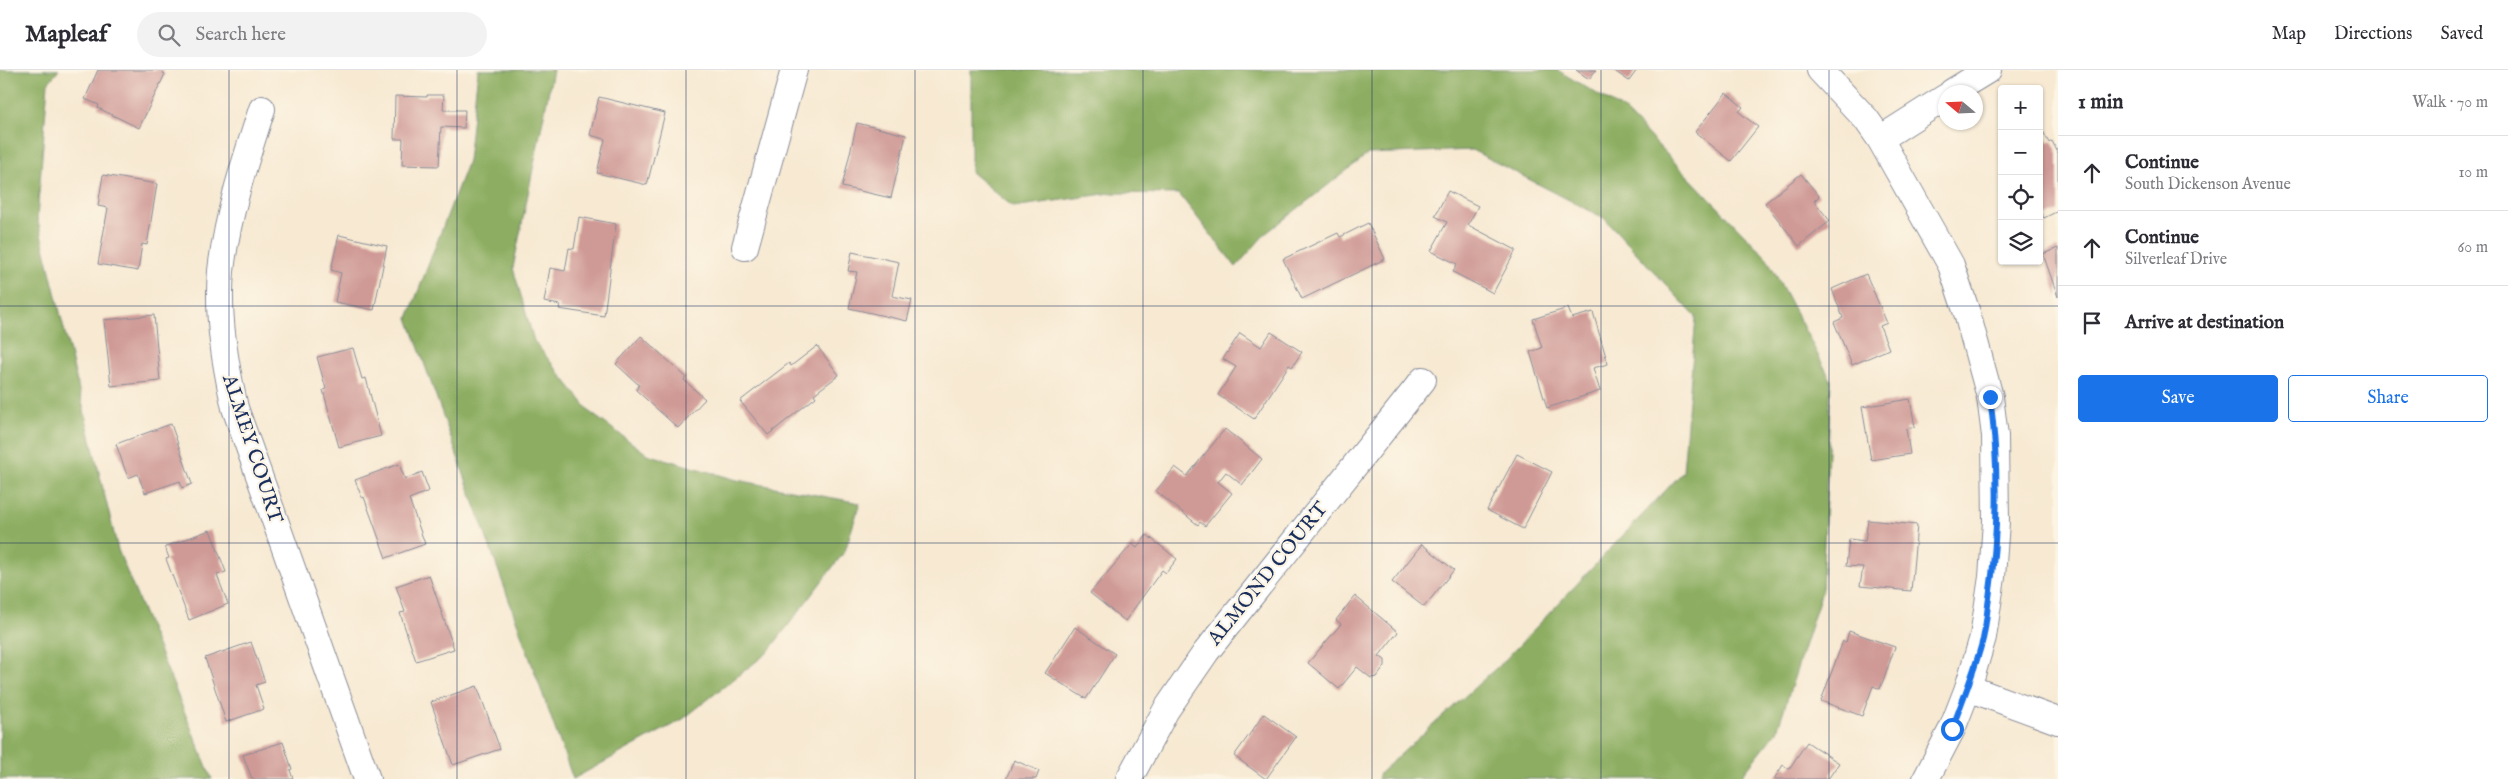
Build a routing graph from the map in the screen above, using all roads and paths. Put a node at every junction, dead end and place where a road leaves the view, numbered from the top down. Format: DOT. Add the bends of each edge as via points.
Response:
graph roads {
  1 [pos="794,70"];
  2 [pos="1820,70"];
  3 [pos="1988,70"];
  4 [pos="1963,85"];
  5 [pos="1938,102"];
  6 [pos="262,108"];
  7 [pos="1880,139"];
  8 [pos="744,247"];
  9 [pos="1423,380"];
  10 [pos="1968,688"];
  11 [pos="2058,721"];
  12 [pos="367,779"];
  13 [pos="1129,779"];
  14 [pos="1926,779"];
  1 -- 8 [label="street"];
  2 -- 7 [label="street" via="1866,119"];
  3 -- 4 [label="street"];
  5 -- 7 [label="street"];
  6 -- 12 [label="street, ALMEY COURT" via="225,239 220,312 225,361 235,408"];
  7 -- 10 [label="street" via="1951,265 1990,397 1996,444 1992,577 1983,637"];
  9 -- 13 [label="street, ALMOND COURT" via="1206,652 1166,710"];
  10 -- 11 [label="street"];
  10 -- 14 [label="street" via="1952,729"];
}
